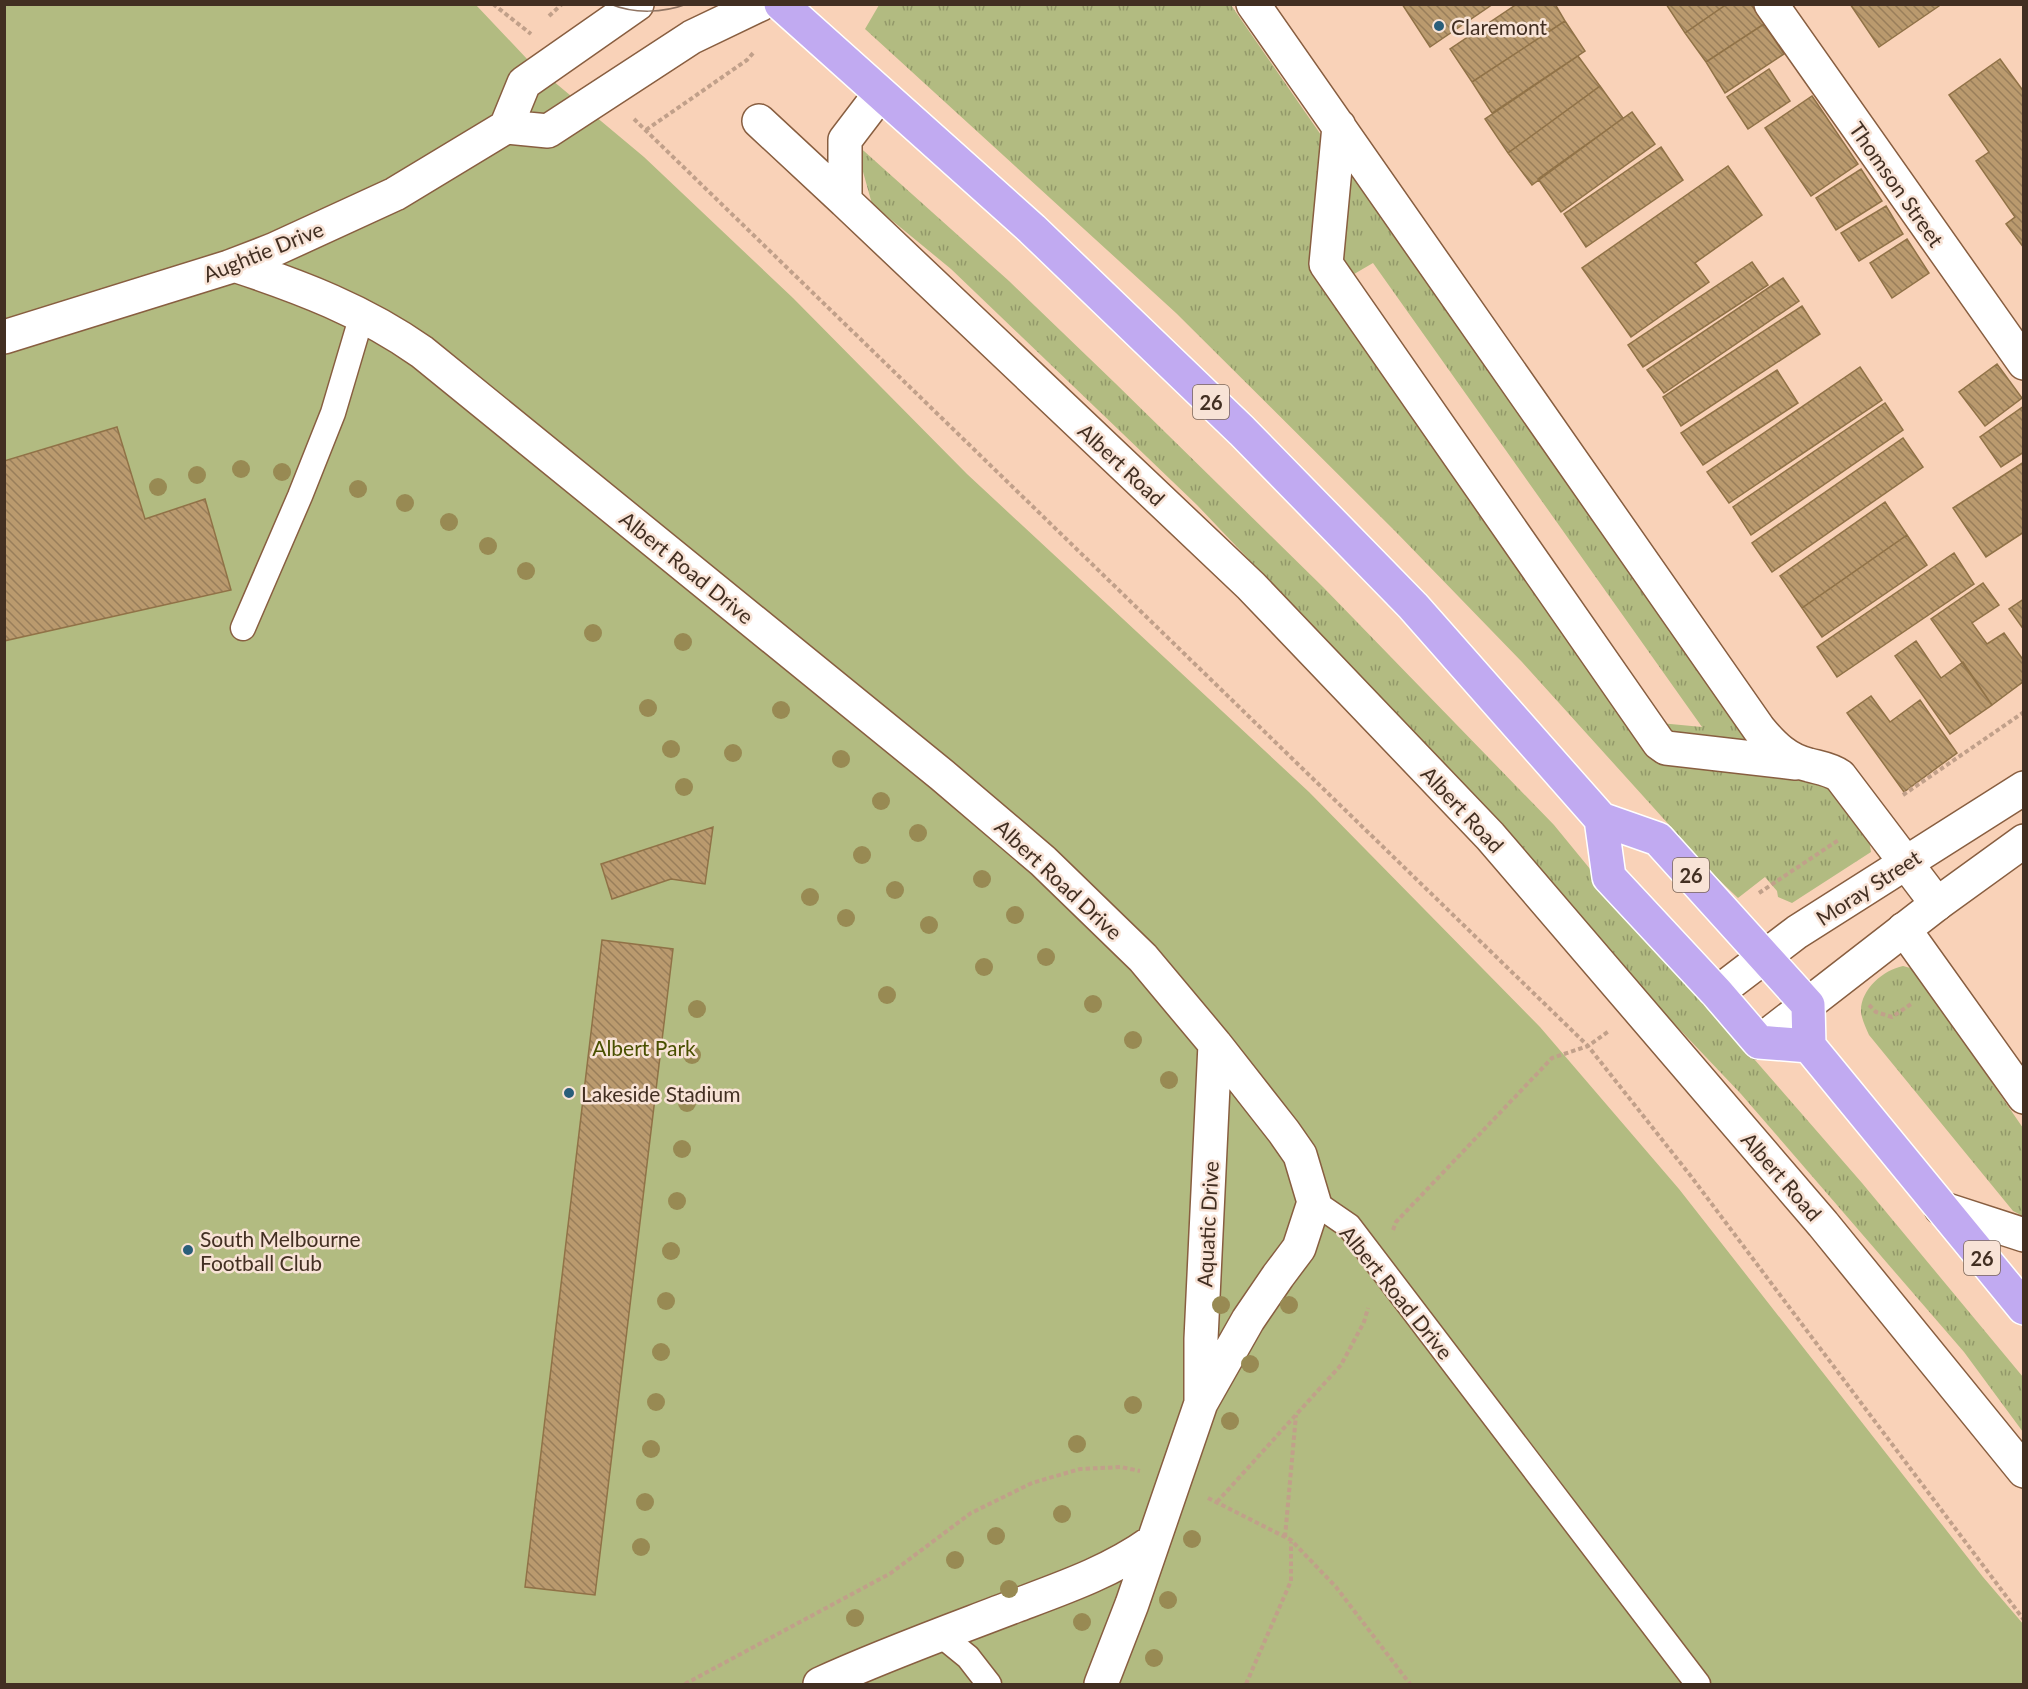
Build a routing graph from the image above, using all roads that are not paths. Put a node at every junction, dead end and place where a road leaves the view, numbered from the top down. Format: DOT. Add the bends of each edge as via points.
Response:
graph roads {
  1 [pos="637,4"];
  2 [pos="761,4"];
  3 [pos="1253,4"];
  4 [pos="1771,4"];
  5 [pos="792,15"];
  6 [pos="880,94"];
  7 [pos="759,121"];
  8 [pos="1339,126"];
  9 [pos="506,127"];
  10 [pos="845,201"];
  11 [pos="234,265"];
  12 [pos="362,315"];
  13 [pos="4,337"];
  14 [pos="2024,363"];
  15 [pos="243,628"];
  16 [pos="1802,763"];
  17 [pos="2024,788"];
  18 [pos="1601,819"];
  19 [pos="2024,841"];
  20 [pos="1905,863"];
  21 [pos="1937,904"];
  22 [pos="1904,929"];
  23 [pos="1764,956"];
  24 [pos="1717,993"];
  25 [pos="1808,1005"];
  26 [pos="1760,1042"];
  27 [pos="1215,1044"];
  28 [pos="1809,1046"];
  29 [pos="2024,1097"];
  30 [pos="1314,1202"];
  31 [pos="1941,1208"];
  32 [pos="2024,1235"];
  33 [pos="2024,1308"];
  34 [pos="1201,1403"];
  35 [pos="2024,1471"];
  36 [pos="1152,1542"];
  37 [pos="941,1635"];
  38 [pos="820,1684"];
  39 [pos="989,1684"];
  40 [pos="1101,1684"];
  41 [pos="1698,1684"];
  1 -- 9 [label="street" via="524,83"];
  2 -- 9 [label="street" via="692,37 548,131"];
  3 -- 8 [label="street"];
  4 -- 14 [label="street, Thomson Street"];
  5 -- 6 [label="main road, 26"];
  6 -- 10 [label="street" via="844,140"];
  6 -- 18 [label="main road, 26" via="1032,229 1242,431 1413,606"];
  7 -- 10 [label="street, Albert Road"];
  8 -- 16 [label="street" via="1759,729 1775,748"];
  8 -- 16 [label="street" via="1326,264 1659,743 1666,748"];
  9 -- 11 [label="street, Aughtie Drive" via="395,194"];
  10 -- 35 [label="street, Albert Road" via="1251,586 1490,836 1823,1224"];
  11 -- 12 [label="street, Albert Road Drive" via="284,281"];
  11 -- 13 [label="street, Aughtie Drive"];
  12 -- 15 [label="lane" via="333,413"];
  12 -- 27 [label="street, Albert Road Drive" via="405,339 449,373 1043,861 1143,958"];
  16 -- 20 [label="street" via="1832,770 1840,776"];
  17 -- 20 [label="street, Moray Street"];
  18 -- 23 [label="main road, 26" via="1658,839"];
  18 -- 24 [label="main road" via="1609,877"];
  19 -- 21 [label="street"];
  20 -- 21 [label="street"];
  20 -- 23 [label="street, Moray Street"];
  21 -- 22 [label="street"];
  22 -- 25 [label="street"];
  22 -- 29 [label="street"];
  23 -- 24 [label="street, Moray Street"];
  23 -- 25 [label="main road, 26"];
  24 -- 26 [label="main road"];
  25 -- 26 [label="street"];
  25 -- 28 [label="main road"];
  26 -- 28 [label="main road"];
  27 -- 30 [label="street, Albert Road Drive" via="1300,1155"];
  27 -- 34 [label="street, Aquatic Drive"];
  28 -- 31 [label="main road, 26"];
  30 -- 34 [label="street, Aquatic Drive" via="1299,1248 1248,1320"];
  30 -- 41 [label="lane, Albert Road Drive" via="1349,1226"];
  31 -- 32 [label="street"];
  31 -- 33 [label="main road, 26"];
  34 -- 36 [label="street, Aquatic Drive"];
  36 -- 37 [label="street" via="1094,1576"];
  36 -- 40 [label="street, Aquatic Drive"];
  37 -- 38 [label="street"];
  37 -- 39 [label="lane" via="968,1657"];
}
